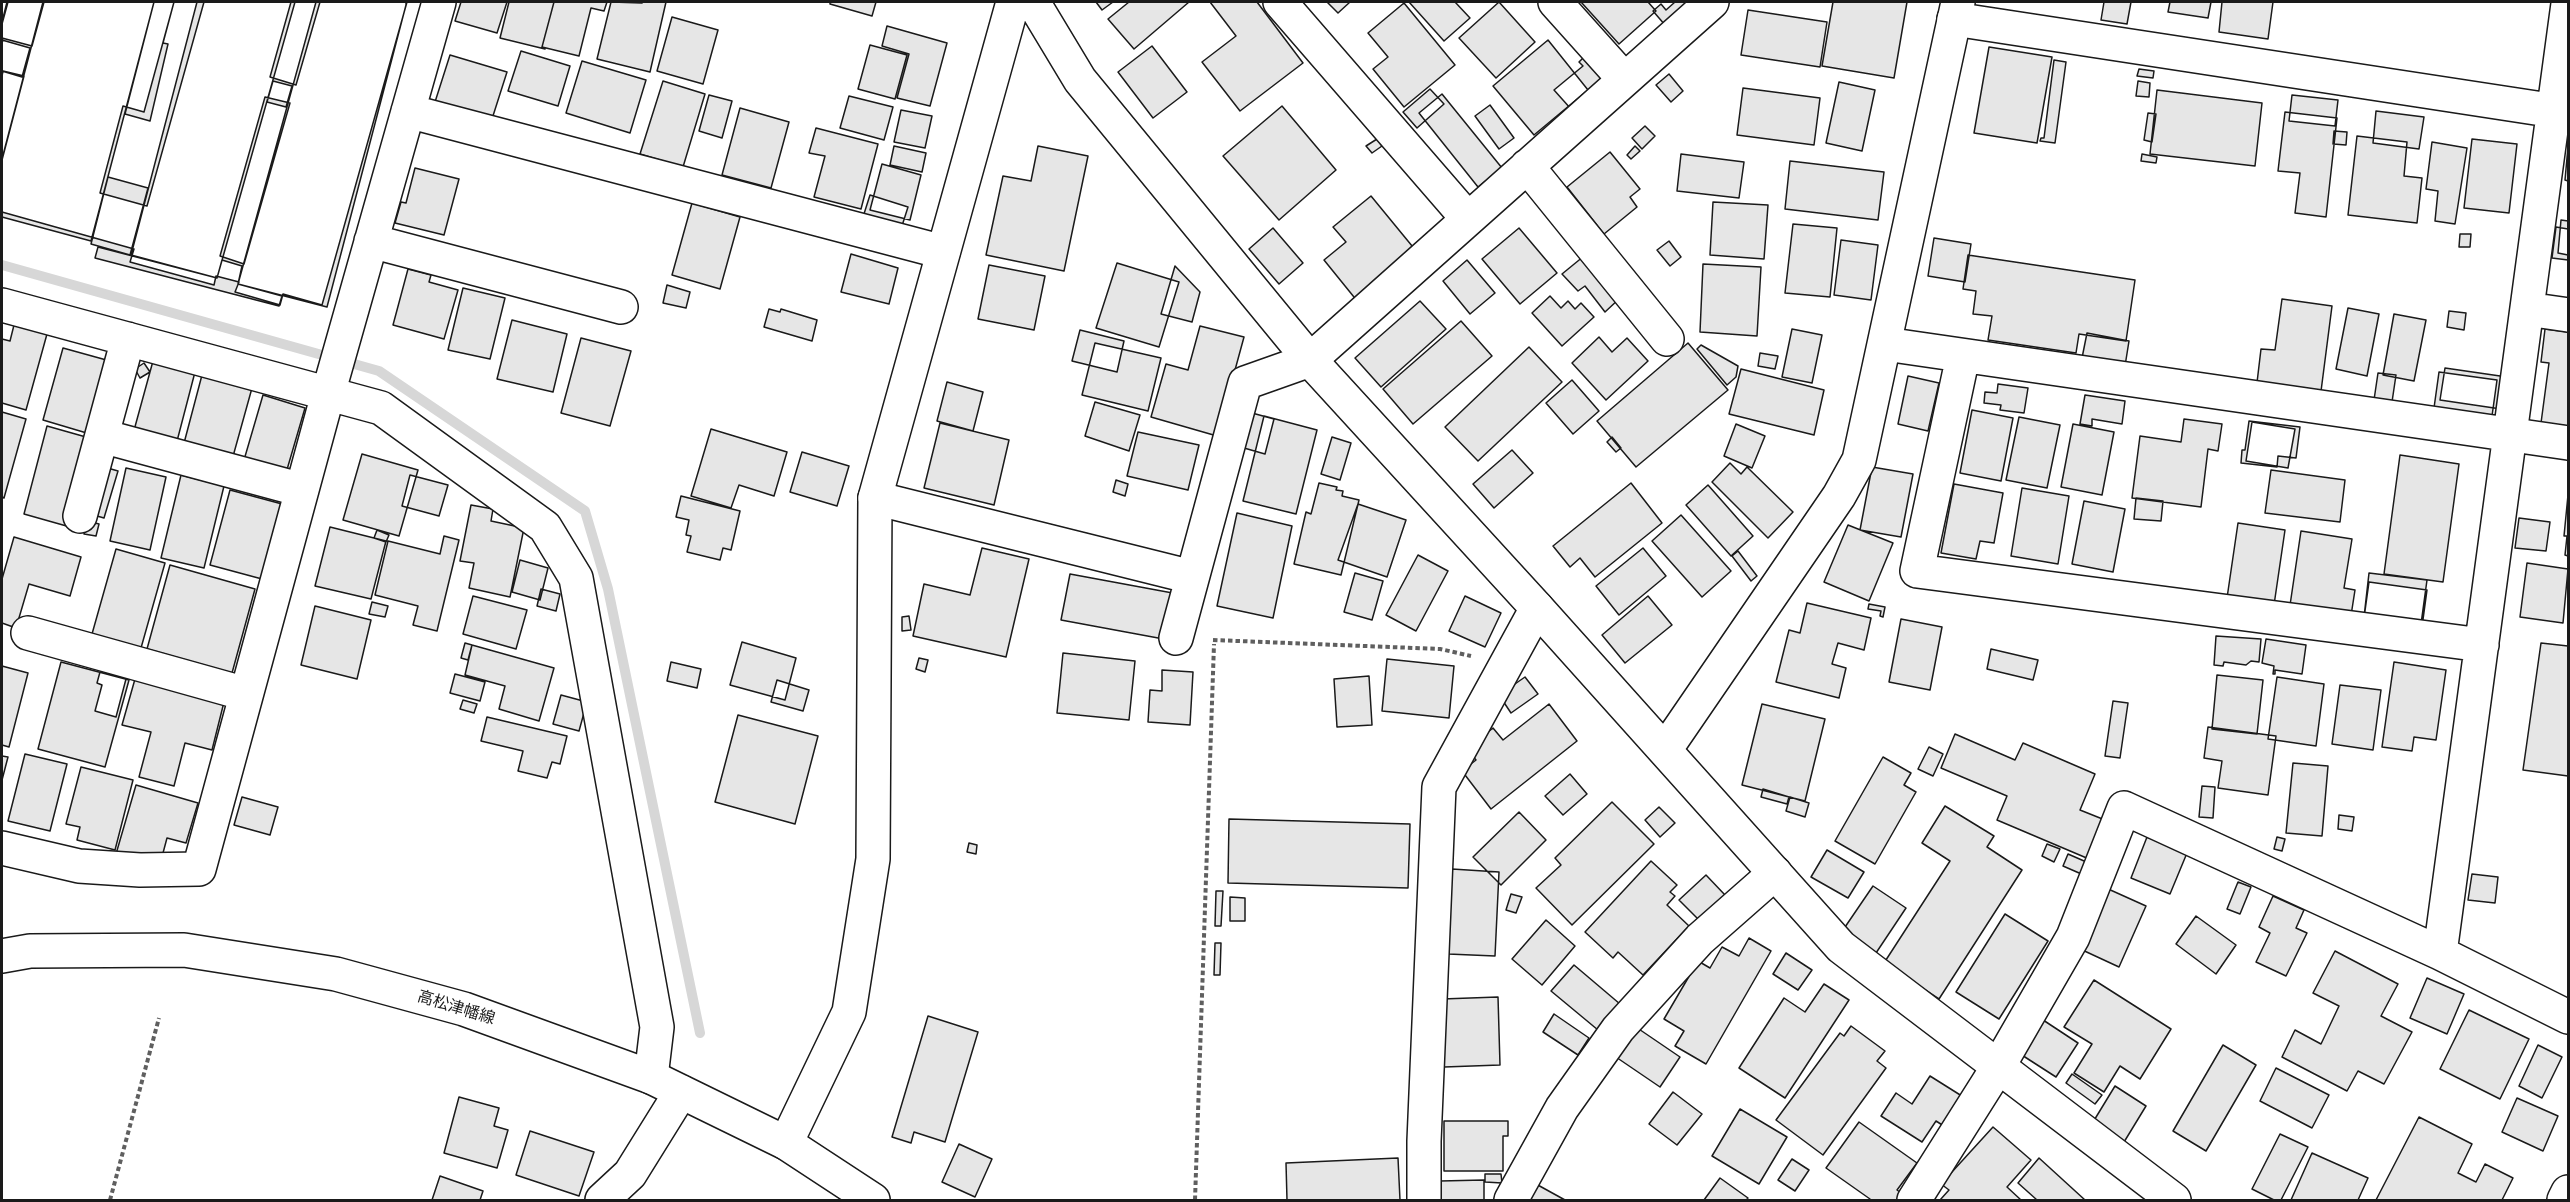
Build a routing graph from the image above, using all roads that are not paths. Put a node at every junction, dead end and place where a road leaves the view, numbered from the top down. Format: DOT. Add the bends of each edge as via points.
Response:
graph roads {
  1 [pos="439,2"];
  2 [pos="1013,2"];
  3 [pos="1033,2"];
  4 [pos="1280,2"];
  5 [pos="1555,2"];
  6 [pos="1712,2"];
  7 [pos="2568,3"];
  8 [pos="1956,10"];
  9 [pos="1624,79"];
  10 [pos="408,111"];
  11 [pos="2561,112"];
  12 [pos="1527,166"];
  13 [pos="1468,219"];
  14 [pos="371,241"];
  15 [pos="943,252"];
  16 [pos="2,305"];
  17 [pos="621,307"];
  18 [pos="2527,309"];
  19 [pos="2568,315"];
  20 [pos="128,339"];
  21 [pos="1667,339"];
  22 [pos="1885,344"];
  23 [pos="1963,356"];
  24 [pos="1310,360"];
  25 [pos="331,384"];
  26 [pos="2510,435"];
  27 [pos="102,436"];
  28 [pos="2568,443"];
  29 [pos="302,490"];
  30 [pos="876,498"];
  31 [pos="80,516"];
  32 [pos="1192,577"];
  33 [pos="1537,608"];
  34 [pos="28,633"];
  35 [pos="1176,638"];
  36 [pos="2482,645"];
  37 [pos="246,694"];
  38 [pos="1665,750"];
  39 [pos="2,848"];
  40 [pos="1775,873"];
  41 [pos="2440,953"];
  42 [pos="2,956"];
  43 [pos="2568,1017"];
  44 [pos="1998,1066"];
  45 [pos="651,1077"];
  46 [pos="681,1092"];
  47 [pos="786,1143"];
  48 [pos="2568,1192"];
  49 [pos="602,1200"];
  50 [pos="873,1200"];
  51 [pos="1424,1200"];
  52 [pos="1511,1200"];
  53 [pos="1914,1200"];
  54 [pos="2174,1200"];
  55 [pos="2564,1200"];
  1 -- 10 [label="street"];
  2 -- 15 [label="street"];
  3 -- 24 [label="street" via="1080,80"];
  4 -- 13 [label="street"];
  5 -- 9 [label="street"];
  6 -- 9 [label="street"];
  7 -- 11 [label="street"];
  8 -- 11 [label="street"];
  8 -- 22 [label="street"];
  9 -- 12 [label="street"];
  10 -- 14 [label="street"];
  10 -- 15 [label="street"];
  11 -- 18 [label="street"];
  12 -- 13 [label="street"];
  12 -- 21 [label="street"];
  13 -- 24 [label="street"];
  14 -- 17 [label="street"];
  14 -- 25 [label="street"];
  15 -- 30 [label="street"];
  16 -- 20 [label="street"];
  18 -- 19 [label="street"];
  18 -- 26 [label="street"];
  20 -- 25 [label="street"];
  20 -- 27 [label="street"];
  22 -- 23 [label="street"];
  22 -- 38 [label="street" via="1859,460 1839,496"];
  23 -- 26 [label="street"];
  23 -- 36 [label="street" via="1917,571"];
  24 -- 32 [label="street" via="1245,383"];
  24 -- 33 [label="street"];
  25 -- 29 [label="street"];
  25 -- 45 [label="street" via="381,408 545,526 576,578 657,1027"];
  26 -- 28 [label="street"];
  26 -- 36 [label="street"];
  27 -- 29 [label="street"];
  27 -- 31 [label="street"];
  29 -- 37 [label="street"];
  30 -- 32 [label="street"];
  30 -- 47 [label="street" via="873,859 849,1012"];
  32 -- 35 [label="street"];
  33 -- 38 [label="street"];
  33 -- 51 [label="street" via="1439,787"];
  34 -- 37 [label="street"];
  36 -- 41 [label="street"];
  37 -- 39 [label="street" via="200,868 80,866"];
  38 -- 40 [label="street"];
  40 -- 44 [label="street" via="1841,947"];
  40 -- 52 [label="street" via="1700,939 1618,1029 1562,1108"];
  41 -- 43 [label="street"];
  41 -- 44 [label="street" via="2124,808 2073,937"];
  42 -- 45 [label="street, 高松津幡線" via="30,951 184,950 336,974 464,1009"];
  44 -- 53 [label="street"];
  44 -- 54 [label="street"];
  45 -- 46 [label="street, 高松津幡線"];
  46 -- 47 [label="street, 高松津幡線"];
  46 -- 49 [label="street" via="630,1174"];
  47 -- 50 [label="street, 高松津幡線"];
  48 -- 55 [label="street"];
}
